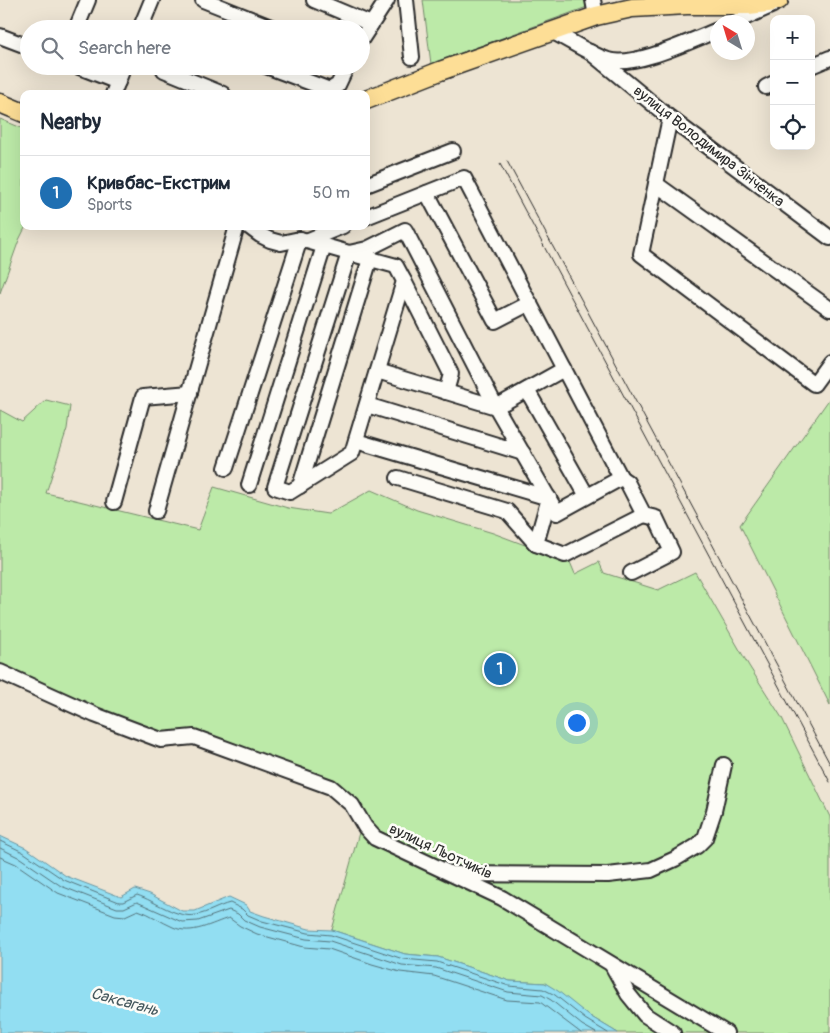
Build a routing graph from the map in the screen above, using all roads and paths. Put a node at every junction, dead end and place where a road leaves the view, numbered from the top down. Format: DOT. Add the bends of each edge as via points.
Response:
graph roads {
  1 [pos="88,0"];
  2 [pos="152,0"];
  3 [pos="203,0"];
  4 [pos="314,0"];
  5 [pos="387,0"];
  6 [pos="406,0"];
  7 [pos="781,0"];
  8 [pos="595,8"];
  9 [pos="750,15"];
  10 [pos="80,20"];
  11 [pos="144,20"];
  12 [pos="253,20"];
  13 [pos="362,20"];
  14 [pos="371,24"];
  15 [pos="553,32"];
  16 [pos="710,33"];
  17 [pos="0,36"];
  18 [pos="20,44"];
  19 [pos="590,52"];
  20 [pos="412,57"];
  21 [pos="830,58"];
  22 [pos="815,64"];
  23 [pos="93,75"];
  24 [pos="120,75"];
  25 [pos="176,75"];
  26 [pos="290,75"];
  27 [pos="343,75"];
  28 [pos="115,88"];
  29 [pos="213,90"];
  30 [pos="330,90"];
  31 [pos="330,90"];
  32 [pos="370,98"];
  33 [pos="0,103"];
  34 [pos="20,111"];
  35 [pos="670,118"];
  36 [pos="453,151"];
  37 [pos="370,184"];
  38 [pos="656,184"];
  39 [pos="427,193"];
  40 [pos="370,215"];
  41 [pos="236,230"];
  42 [pos="253,230"];
  43 [pos="332,230"];
  44 [pos="830,238"];
  45 [pos="303,240"];
  46 [pos="324,246"];
  47 [pos="349,253"];
  48 [pos="370,259"];
  49 [pos="404,282"];
  50 [pos="530,303"];
  51 [pos="830,309"];
  52 [pos="830,362"];
  53 [pos="564,369"];
  54 [pos="377,371"];
  55 [pos="527,390"];
  56 [pos="446,392"];
  57 [pos="190,393"];
  58 [pos="367,405"];
  59 [pos="496,407"];
  60 [pos="356,441"];
  61 [pos="523,453"];
  62 [pos="226,468"];
  63 [pos="398,478"];
  64 [pos="621,478"];
  65 [pos="250,484"];
  66 [pos="300,486"];
  67 [pos="587,496"];
  68 [pos="549,498"];
  69 [pos="114,502"];
  70 [pos="156,511"];
  71 [pos="644,515"];
  72 [pos="536,544"];
  73 [pos="631,573"];
  74 [pos="0,672"];
  75 [pos="724,765"];
  76 [pos="452,874"];
  77 [pos="612,965"];
  78 [pos="673,1033"];
  79 [pos="726,1033"];
  1 -- 10 [label="street"];
  2 -- 11 [label="street"];
  3 -- 12 [label="street"];
  4 -- 13 [label="street"];
  5 -- 14 [label="street"];
  6 -- 20 [label="street"];
  7 -- 8 [label="main road" via="748,5"];
  7 -- 9 [label="street"];
  8 -- 15 [label="main road"];
  15 -- 19 [label="street, вулиця Володимира Зінченка"];
  15 -- 32 [label="main road"];
  16 -- 19 [label="street, вулиця Володимира Зінченка" via="622,62"];
  17 -- 18 [label="street"];
  19 -- 35 [label="street, вулиця Володимира Зінченка"];
  21 -- 22 [label="street"];
  23 -- 28 [label="street"];
  24 -- 28 [label="street"];
  25 -- 29 [label="street"];
  26 -- 30 [label="street"];
  27 -- 31 [label="street" via="338,85"];
  33 -- 34 [label="main road"];
  35 -- 38 [label="street"];
  35 -- 44 [label="street, вулиця Володимира Зінченка"];
  36 -- 37 [label="street"];
  38 -- 51 [label="street"];
  38 -- 52 [label="street" via="641,254 814,384"];
  39 -- 40 [label="street"];
  39 -- 50 [label="street" via="464,178"];
  39 -- 50 [label="street" via="494,321"];
  41 -- 57 [label="street"];
  42 -- 45 [label="street" via="281,243"];
  43 -- 45 [label="street"];
  45 -- 46 [label="street"];
  45 -- 62 [label="street"];
  46 -- 47 [label="street"];
  46 -- 65 [label="street"];
  47 -- 48 [label="street"];
  47 -- 59 [label="street" via="367,249 405,230"];
  47 -- 66 [label="street" via="275,487 290,492"];
  48 -- 49 [label="street" via="396,266"];
  48 -- 66 [label="street"];
  49 -- 54 [label="street"];
  49 -- 56 [label="street" via="451,374"];
  50 -- 53 [label="street"];
  53 -- 55 [label="street"];
  53 -- 64 [label="street"];
  54 -- 56 [label="street"];
  54 -- 58 [label="street"];
  55 -- 59 [label="street"];
  55 -- 67 [label="street"];
  56 -- 59 [label="street"];
  57 -- 69 [label="street" via="143,397"];
  57 -- 70 [label="street"];
  58 -- 60 [label="street"];
  58 -- 61 [label="street"];
  59 -- 61 [label="street"];
  60 -- 66 [label="street" via="352,453"];
  60 -- 68 [label="street"];
  61 -- 68 [label="street"];
  63 -- 72 [label="street" via="507,511"];
  64 -- 67 [label="street"];
  64 -- 71 [label="street" via="627,482"];
  67 -- 68 [label="street" via="557,512"];
  68 -- 72 [label="street"];
  71 -- 72 [label="street" via="565,554"];
  71 -- 73 [label="street" via="656,518 672,552"];
  74 -- 76 [label="street, вулиця Льотчиків" via="94,715 161,740 194,737 332,787 352,805 375,838"];
  75 -- 76 [label="street" via="705,838 697,846 652,870 608,875"];
  76 -- 77 [label="street, вулиця Льотчиків" via="502,898"];
  77 -- 78 [label="street" via="628,994 645,1015"];
  77 -- 79 [label="street, вулиця Льотчиків"];
}
